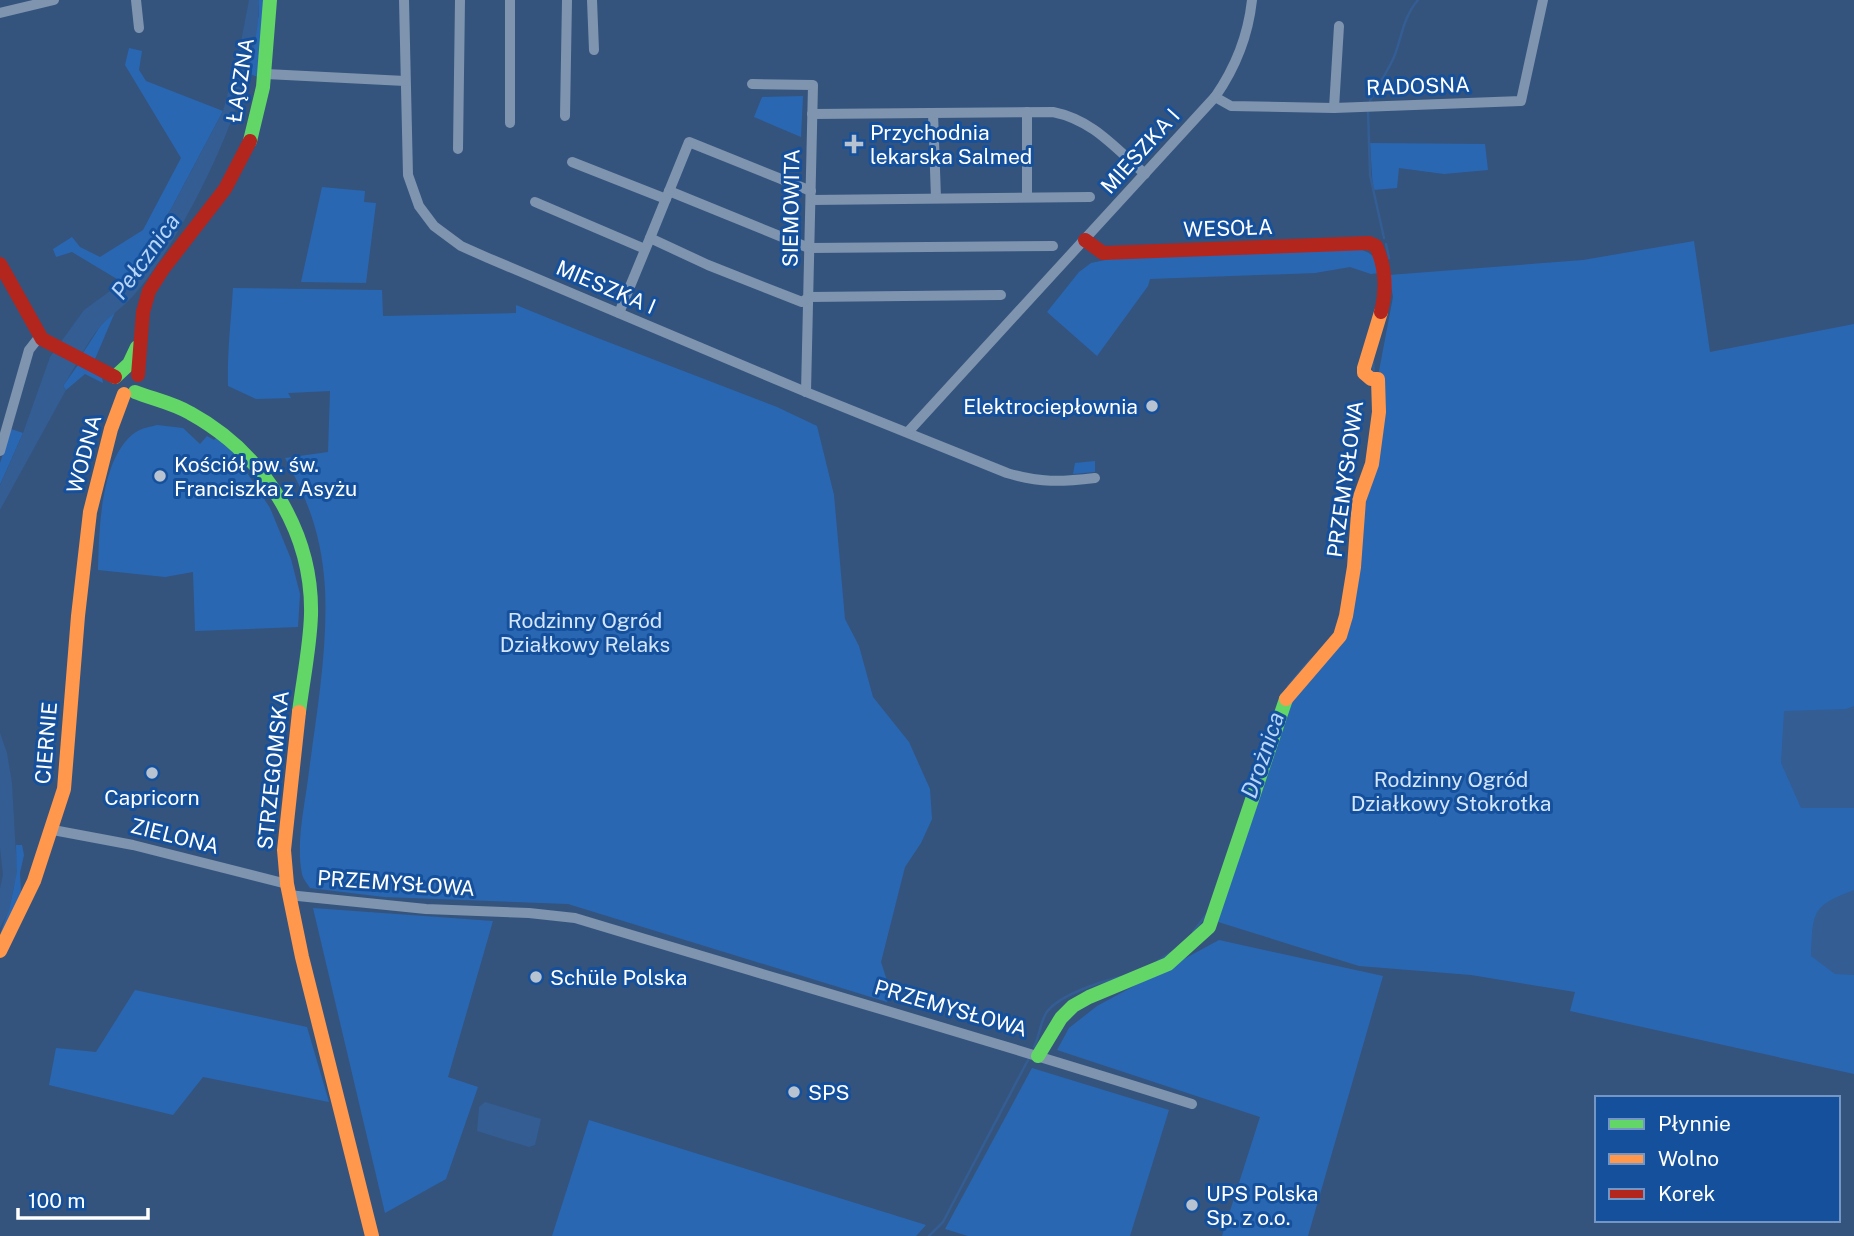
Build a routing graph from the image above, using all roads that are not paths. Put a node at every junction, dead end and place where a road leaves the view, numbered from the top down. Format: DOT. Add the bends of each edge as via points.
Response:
graph roads {
  1 [pos="54,0"];
  2 [pos="136,0"];
  3 [pos="270,0"];
  4 [pos="404,0"];
  5 [pos="460,0"];
  6 [pos="510,0"];
  7 [pos="567,0"];
  8 [pos="593,0"];
  9 [pos="1252,0"];
  10 [pos="1543,0"];
  11 [pos="0,13"];
  12 [pos="1339,26"];
  13 [pos="139,28"];
  14 [pos="594,50"];
  15 [pos="265,74"];
  16 [pos="405,81"];
  17 [pos="752,84"];
  18 [pos="1215,97"];
  19 [pos="1334,108"];
  20 [pos="1027,112"];
  21 [pos="933,113"];
  22 [pos="812,114"];
  23 [pos="565,116"];
  24 [pos="510,122"];
  25 [pos="458,149"];
  26 [pos="572,162"];
  27 [pos="1145,174"];
  28 [pos="667,195"];
  29 [pos="811,196"];
  30 [pos="1027,197"];
  31 [pos="1090,197"];
  32 [pos="936,198"];
  33 [pos="535,202"];
  34 [pos="650,238"];
  35 [pos="1085,240"];
  36 [pos="1053,246"];
  37 [pos="1376,246"];
  38 [pos="809,248"];
  39 [pos="645,249"];
  40 [pos="0,264"];
  41 [pos="1001,295"];
  42 [pos="809,297"];
  43 [pos="619,313"];
  44 [pos="40,336"];
  45 [pos="130,381"];
  46 [pos="806,392"];
  47 [pos="908,432"];
  48 [pos="0,451"];
  49 [pos="1095,478"];
  50 [pos="88,526"];
  51 [pos="53,830"];
  52 [pos="288,890"];
  53 [pos="0,951"];
  54 [pos="1038,1056"];
  55 [pos="1192,1104"];
  56 [pos="372,1236"];
  1 -- 11 [label="street"];
  2 -- 13 [label="street"];
  3 -- 15 [label="street, ŁĄCZNA"];
  4 -- 16 [label="street, MIESZKA I"];
  5 -- 25 [label="street"];
  6 -- 24 [label="street"];
  7 -- 23 [label="street"];
  8 -- 14 [label="street"];
  9 -- 18 [label="street, MIESZKA I" via="1248,30 1236,63"];
  10 -- 19 [label="street, RADOSNA" via="1521,101"];
  12 -- 19 [label="street"];
  15 -- 16 [label="street"];
  15 -- 45 [label="street, ŁĄCZNA" via="249,144 222,194 149,292"];
  16 -- 43 [label="street, MIESZKA I" via="408,176 419,206 434,226 461,246"];
  17 -- 22 [label="street, SIEMOWITA" via="813,85"];
  18 -- 19 [label="street, RADOSNA" via="1231,106"];
  18 -- 27 [label="street, MIESZKA I"];
  20 -- 21 [label="street"];
  20 -- 27 [label="street" via="1053,112 1086,123"];
  20 -- 30 [label="street"];
  21 -- 22 [label="street"];
  21 -- 32 [label="street"];
  22 -- 29 [label="street, SIEMOWITA"];
  26 -- 28 [label="street"];
  27 -- 35 [label="street, MIESZKA I"];
  28 -- 29 [label="street" via="689,142"];
  28 -- 34 [label="street"];
  28 -- 38 [label="street"];
  29 -- 32 [label="street"];
  29 -- 38 [label="street, SIEMOWITA"];
  30 -- 31 [label="street"];
  30 -- 32 [label="street"];
  33 -- 39 [label="street"];
  34 -- 39 [label="street"];
  34 -- 42 [label="street" via="797,301"];
  35 -- 37 [label="street, WESOŁA" via="1103,253"];
  35 -- 47 [label="street, MIESZKA I"];
  36 -- 38 [label="street"];
  37 -- 54 [label="street, PRZEMYSŁOWA" via="1384,264 1385,292 1364,368 1367,377 1378,379 1379,412 1372,464 1359,500 1354,567 1340,636 1285,700 1209,927 1168,964 1073,1006"];
  38 -- 42 [label="street, SIEMOWITA"];
  39 -- 43 [label="street"];
  40 -- 44 [label="street, STRZEGOMSKA"];
  41 -- 42 [label="street"];
  42 -- 46 [label="street, SIEMOWITA"];
  43 -- 46 [label="street, MIESZKA I"];
  44 -- 45 [label="street, STRZEGOMSKA"];
  44 -- 48 [label="street" via="29,349"];
  45 -- 50 [label="street, WODNA" via="105,452"];
  45 -- 52 [label="street, STRZEGOMSKA" via="218,429 254,461 297,532 310,584 311,616 287,814"];
  46 -- 47 [label="street, MIESZKA I"];
  47 -- 49 [label="street, MIESZKA I" via="1031,480"];
  50 -- 51 [label="street, CIERNIE" via="64,789"];
  51 -- 52 [label="street, ZIELONA" via="133,845"];
  51 -- 53 [label="street, CIERNIE"];
  52 -- 54 [label="street, PRZEMYSŁOWA" via="426,909 575,918"];
  52 -- 56 [label="street, STRZEGOMSKA"];
  54 -- 55 [label="street"];
}
